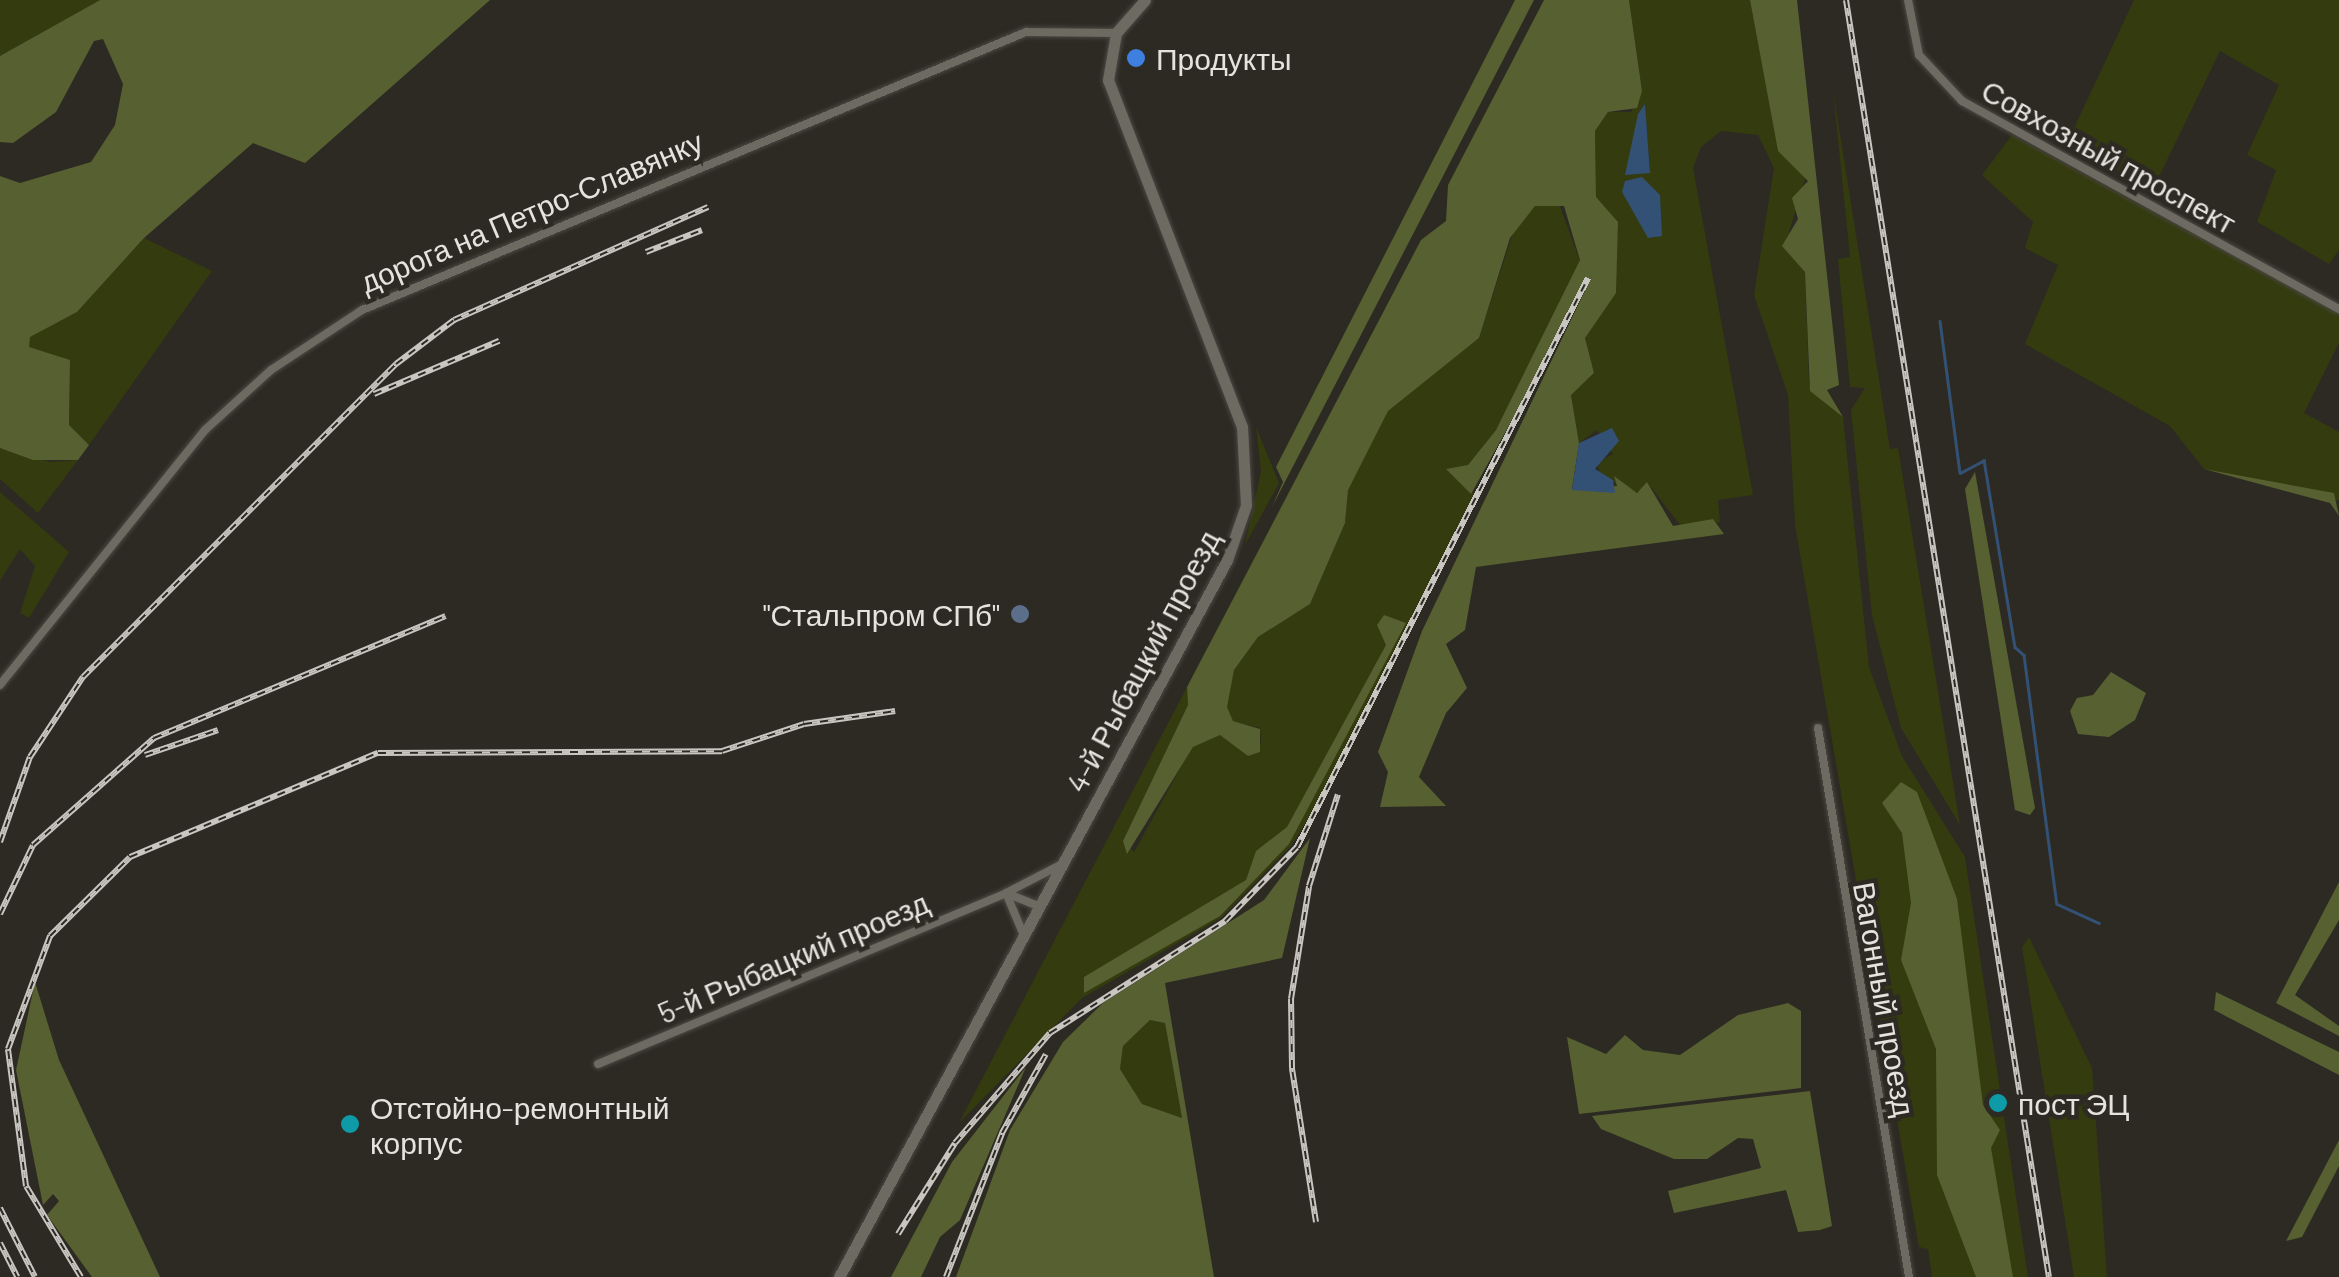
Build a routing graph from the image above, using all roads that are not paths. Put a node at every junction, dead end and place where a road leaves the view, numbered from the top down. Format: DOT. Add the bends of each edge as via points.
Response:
graph roads {
  1 [pos="1145,0"];
  2 [pos="1908,0"];
  3 [pos="1116,33"];
  4 [pos="2339,309"];
  5 [pos="0,685"];
  6 [pos="1818,728"];
  7 [pos="1060,865"];
  8 [pos="1006,892"];
  9 [pos="1036,906"];
  10 [pos="1022,931"];
  11 [pos="598,1064"];
  12 [pos="839,1277"];
  13 [pos="1909,1277"];
  1 -- 3 [label="street"];
  2 -- 4 [label="street, Совхозный проспект" via="1920,56 1962,100"];
  3 -- 5 [label="street, дорога на Петро-Славянку" via="1026,32 362,310 271,370 205,430"];
  3 -- 7 [label="street, 4-й Рыбацкий проезд" via="1108,62 1116,108 1236,409 1248,491 1227,560"];
  6 -- 13 [label="street, Вагонный проезд"];
  7 -- 8 [label="street, 5-й Рыбацкий проезд"];
  7 -- 9 [label="street, 4-й Рыбацкий проезд"];
  8 -- 9 [label="street"];
  8 -- 10 [label="street"];
  8 -- 11 [label="street, 5-й Рыбацкий проезд"];
  9 -- 10 [label="street, 4-й Рыбацкий проезд"];
  10 -- 12 [label="street, 4-й Рыбацкий проезд"];
}
